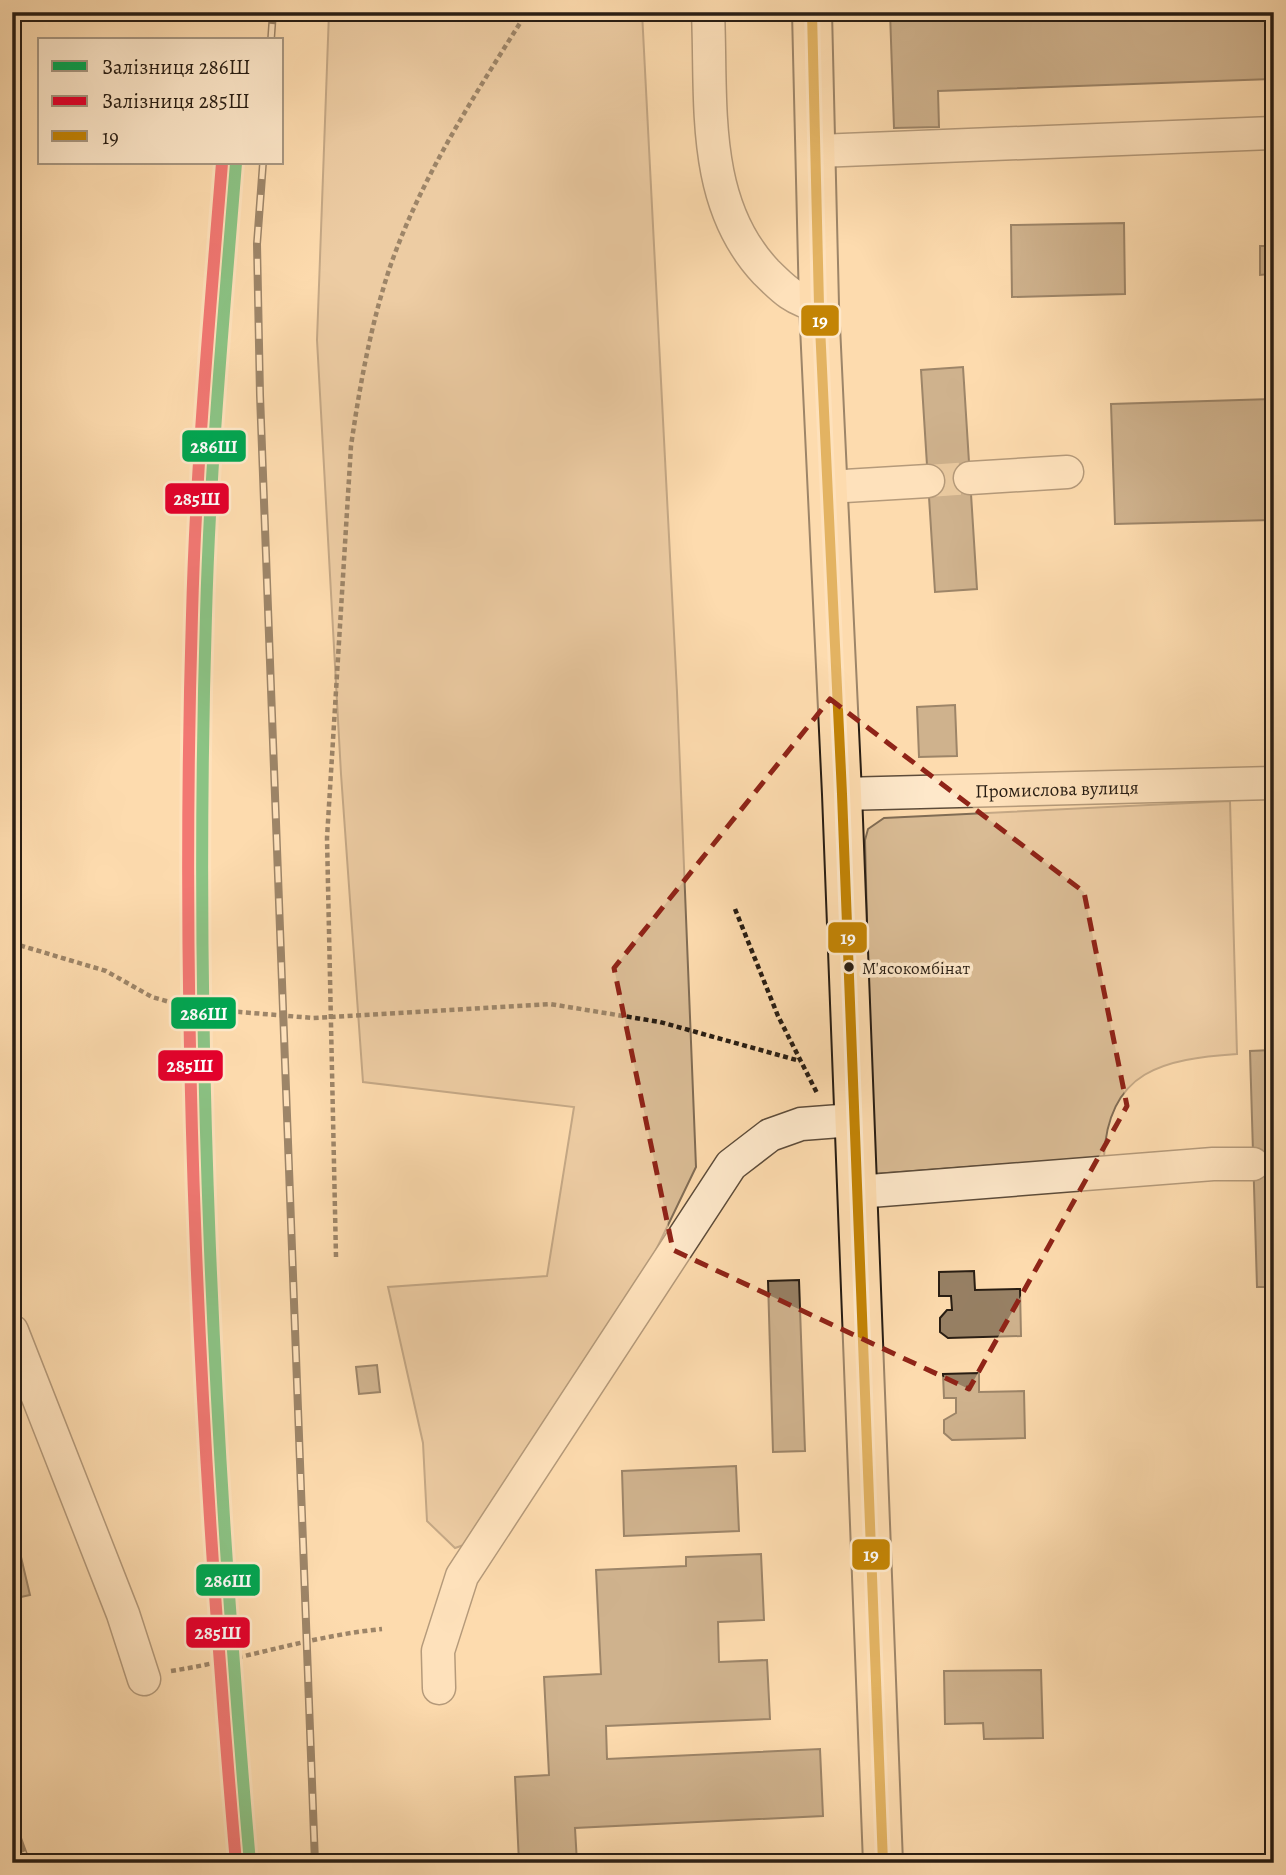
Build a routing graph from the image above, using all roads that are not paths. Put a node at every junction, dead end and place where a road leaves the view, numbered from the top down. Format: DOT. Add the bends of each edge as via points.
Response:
graph roads {
  1 [pos="708,12"];
  2 [pos="812,12"];
  3 [pos="1274,133"];
  4 [pos="817,151"];
  5 [pos="819,305"];
  6 [pos="1066,472"];
  7 [pos="970,478"];
  8 [pos="928,481"];
  9 [pos="828,487"];
  10 [pos="1274,783"];
  11 [pos="842,794"];
  12 [pos="843,1121"];
  13 [pos="1253,1164"];
  14 [pos="857,1192"];
  15 [pos="12,1331"];
  16 [pos="144,1679"];
  17 [pos="439,1688"];
  18 [pos="883,1863"];
  1 -- 5 [label="street" via="715,164 725,209 747,252 784,290 802,302"];
  2 -- 4 [label="main road"];
  3 -- 4 [label="street"];
  4 -- 5 [label="main road"];
  5 -- 9 [label="main road"];
  6 -- 7 [label="street"];
  8 -- 9 [label="street"];
  9 -- 11 [label="main road"];
  10 -- 11 [label="street, Промислова вулиця"];
  11 -- 12 [label="main road"];
  12 -- 14 [label="main road"];
  12 -- 17 [label="street" via="801,1124 770,1135 731,1165 462,1576 438,1651"];
  13 -- 14 [label="street"];
  14 -- 18 [label="main road"];
  15 -- 16 [label="street"];
}
